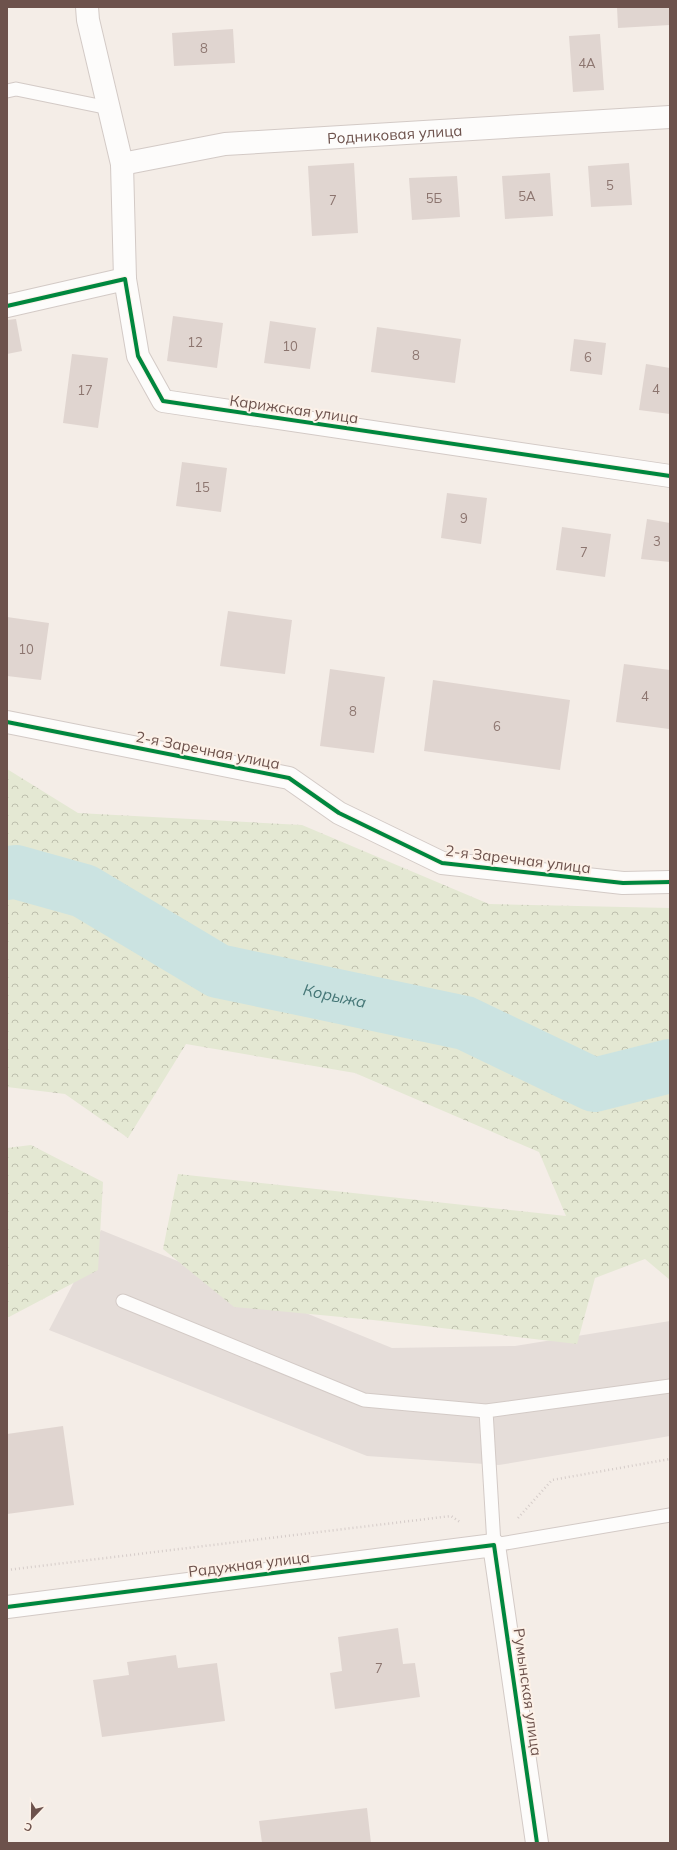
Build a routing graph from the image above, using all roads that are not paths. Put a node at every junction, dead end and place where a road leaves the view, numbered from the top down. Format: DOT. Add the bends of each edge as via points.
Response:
graph roads {
  1 [pos="87,7"];
  2 [pos="7,91"];
  3 [pos="109,108"];
  4 [pos="670,117"];
  5 [pos="122,164"];
  6 [pos="125,279"];
  7 [pos="7,306"];
  8 [pos="670,476"];
  9 [pos="7,722"];
  10 [pos="670,882"];
  11 [pos="123,1301"];
  12 [pos="670,1386"];
  13 [pos="486,1411"];
  14 [pos="670,1515"];
  15 [pos="494,1544"];
  16 [pos="7,1607"];
  17 [pos="538,1843"];
  1 -- 3 [label="street"];
  2 -- 3 [label="lane" via="16,89"];
  3 -- 5 [label="street"];
  4 -- 5 [label="street, Родниковая улица" via="225,144"];
  5 -- 6 [label="street"];
  6 -- 7 [label="street"];
  6 -- 8 [label="street, Карижская улица" via="138,356 163,401"];
  9 -- 10 [label="street, 2-я Заречная улица" via="289,778 339,814 442,863 624,883"];
  11 -- 13 [label="lane" via="364,1400"];
  12 -- 13 [label="lane"];
  13 -- 15 [label="lane"];
  14 -- 15 [label="lane"];
  15 -- 16 [label="street, Радужная улица"];
  15 -- 17 [label="street, Румынская улица"];
}
